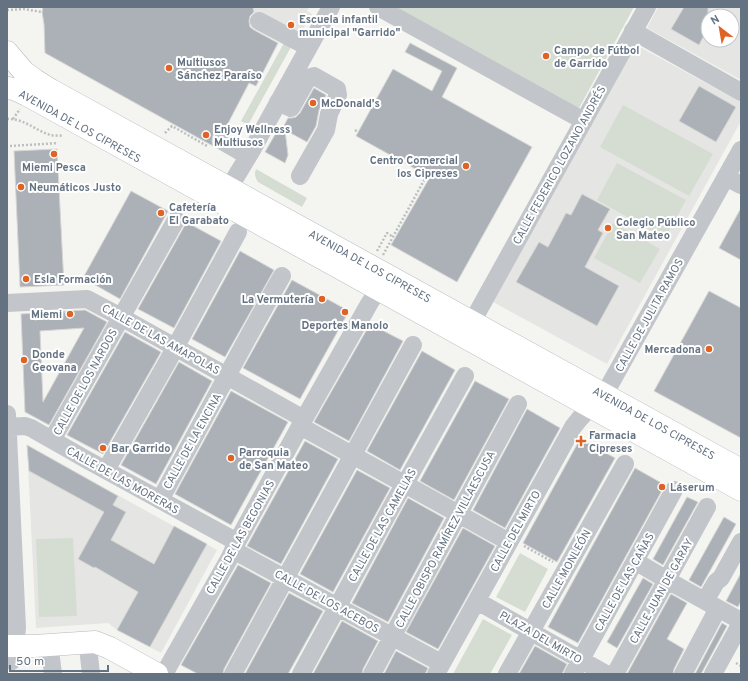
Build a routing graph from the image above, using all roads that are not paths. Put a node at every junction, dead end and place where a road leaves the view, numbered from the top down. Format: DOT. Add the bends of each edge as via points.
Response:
graph roads {
  1 [pos="331,7"];
  2 [pos="378,7"];
  3 [pos="647,7"];
  4 [pos="259,21"];
  5 [pos="633,31"];
  6 [pos="308,47"];
  7 [pos="7,52"];
  8 [pos="7,88"];
  9 [pos="741,92"];
  10 [pos="278,102"];
  11 [pos="584,121"];
  12 [pos="222,141"];
  13 [pos="741,150"];
  14 [pos="248,156"];
  15 [pos="300,176"];
  16 [pos="734,181"];
  17 [pos="222,194"];
  18 [pos="176,220"];
  19 [pos="238,232"];
  20 [pos="381,273"];
  21 [pos="282,276"];
  22 [pos="7,303"];
  23 [pos="121,317"];
  24 [pos="472,322"];
  25 [pos="413,346"];
  26 [pos="175,348"];
  27 [pos="228,376"];
  28 [pos="465,376"];
  29 [pos="597,401"];
  30 [pos="518,404"];
  31 [pos="7,414"];
  32 [pos="302,423"];
  33 [pos="8,427"];
  34 [pos="52,440"];
  35 [pos="352,455"];
  36 [pos="625,464"];
  37 [pos="106,470"];
  38 [pos="741,470"];
  39 [pos="405,484"];
  40 [pos="674,490"];
  41 [pos="741,490"];
  42 [pos="160,500"];
  43 [pos="707,507"];
  44 [pos="459,514"];
  45 [pos="741,542"];
  46 [pos="515,543"];
  47 [pos="235,546"];
  48 [pos="636,562"];
  49 [pos="285,578"];
  50 [pos="667,580"];
  51 [pos="477,601"];
  52 [pos="337,607"];
  53 [pos="710,607"];
  54 [pos="741,622"];
  55 [pos="531,632"];
  56 [pos="393,637"];
  57 [pos="10,657"];
  58 [pos="124,660"];
  59 [pos="90,665"];
  60 [pos="52,666"];
  61 [pos="577,667"];
  62 [pos="438,669"];
  63 [pos="157,674"];
  64 [pos="164,674"];
  65 [pos="233,674"];
  66 [pos="301,674"];
  67 [pos="372,674"];
  68 [pos="507,674"];
  69 [pos="606,674"];
  70 [pos="615,674"];
  71 [pos="683,674"];
  72 [pos="713,674"];
  1 -- 6 [label="street"];
  2 -- 11 [label="street"];
  3 -- 5 [label="street, CALLE FEDERICO LOZANO ANDRÉS"];
  4 -- 6 [label="street"];
  5 -- 9 [label="street"];
  5 -- 11 [label="street, CALLE FEDERICO LOZANO ANDRÉS"];
  6 -- 10 [label="street"];
  7 -- 17 [label="main road, AVENIDA DE LOS CIPRESES" via="24,72 35,80"];
  8 -- 17 [label="main road, AVENIDA DE LOS CIPRESES" via="27,95"];
  10 -- 14 [label="street"];
  10 -- 15 [label="street" via="290,108 308,78 314,76 337,89 338,95 328,114 326,130"];
  11 -- 24 [label="street, CALLE FEDERICO LOZANO ANDRÉS"];
  12 -- 14 [label="street"];
  13 -- 16 [label="street, CALLE DE JULITA RAMOS"];
  14 -- 17 [label="street"];
  16 -- 29 [label="street, CALLE DE JULITA RAMOS"];
  17 -- 20 [label="main road, AVENIDA DE LOS CIPRESES"];
  18 -- 23 [label="street, CALLE DE LOS NARDOS"];
  19 -- 26 [label="street"];
  20 -- 24 [label="main road, AVENIDA DE LOS CIPRESES"];
  20 -- 29 [label="main road, AVENIDA DE LOS CIPRESES"];
  20 -- 32 [label="street, CALLE DE LAS BEGONIAS" via="369,304"];
  21 -- 27 [label="street, CALLE DE LA ENCINA"];
  22 -- 23 [label="street, CALLE DE LAS AMAPOLAS" via="86,299"];
  23 -- 26 [label="street, CALLE DE LAS AMAPOLAS"];
  23 -- 34 [label="street, CALLE DE LOS NARDOS"];
  24 -- 29 [label="main road, AVENIDA DE LOS CIPRESES"];
  25 -- 35 [label="street"];
  26 -- 27 [label="street, CALLE DE LAS AMAPOLAS"];
  26 -- 37 [label="street"];
  27 -- 32 [label="street, CALLE DE LAS AMAPOLAS"];
  27 -- 42 [label="street, CALLE DE LA ENCINA"];
  28 -- 39 [label="street, CALLE DE LAS CAMELIAS"];
  29 -- 38 [label="main road, AVENIDA DE LOS CIPRESES"];
  29 -- 41 [label="main road, AVENIDA DE LOS CIPRESES"];
  29 -- 46 [label="street, CALLE DEL MIRTO" via="573,427"];
  30 -- 44 [label="street, CALLE OBISPO RAMÍREZ VILLAESCUSA"];
  31 -- 33 [label="street"];
  32 -- 35 [label="street, CALLE DE LAS AMAPOLAS"];
  32 -- 47 [label="street, CALLE DE LAS BEGONIAS"];
  33 -- 34 [label="street, CALLE DE LAS MORERAS" via="25,426"];
  33 -- 57 [label="street" via="16,628"];
  34 -- 37 [label="street, CALLE DE LAS MORERAS"];
  35 -- 39 [label="street, CALLE DE LAS AMAPOLAS"];
  35 -- 49 [label="street"];
  36 -- 55 [label="street, CALLE MONLEÓN"];
  37 -- 42 [label="street, CALLE DE LAS MORERAS"];
  39 -- 44 [label="street, CALLE DE LAS AMAPOLAS"];
  39 -- 52 [label="street, CALLE DE LAS CAMELIAS"];
  40 -- 48 [label="street, CALLE DE LAS CAÑAS"];
  42 -- 47 [label="street, CALLE DE LAS MORERAS"];
  43 -- 50 [label="street, CALLE JUAN DE GARAY"];
  44 -- 46 [label="street, CALLE DE LAS AMAPOLAS"];
  44 -- 56 [label="street, CALLE OBISPO RAMÍREZ VILLAESCUSA"];
  45 -- 53 [label="street" via="721,578 716,582"];
  46 -- 51 [label="street, CALLE DEL MIRTO"];
  47 -- 49 [label="street, CALLE DE LOS ACEBOS"];
  47 -- 64 [label="street, CALLE DE LAS BEGONIAS"];
  48 -- 50 [label="street"];
  48 -- 61 [label="street, CALLE DE LAS CAÑAS"];
  49 -- 52 [label="street, CALLE DE LOS ACEBOS"];
  49 -- 65 [label="street"];
  50 -- 53 [label="street"];
  50 -- 70 [label="street, CALLE JUAN DE GARAY"];
  51 -- 55 [label="street, PLAZA DEL MIRTO"];
  51 -- 62 [label="street, CALLE DEL MIRTO"];
  52 -- 56 [label="street, CALLE DE LOS ACEBOS"];
  52 -- 66 [label="street, CALLE DE LAS CAMELIAS"];
  53 -- 54 [label="street"];
  53 -- 71 [label="street"];
  54 -- 72 [label="street"];
  55 -- 61 [label="street, PLAZA DEL MIRTO"];
  55 -- 68 [label="street, CALLE MONLEÓN"];
  56 -- 62 [label="street, CALLE DE LOS ACEBOS"];
  56 -- 67 [label="street, CALLE OBISPO RAMÍREZ VILLAESCUSA"];
  57 -- 58 [label="main road" via="34,646 96,642"];
  57 -- 60 [label="main road"];
  58 -- 59 [label="main road"];
  58 -- 63 [label="main road"];
  59 -- 60 [label="main road"];
  61 -- 69 [label="street, PLAZA DEL MIRTO"];
}
